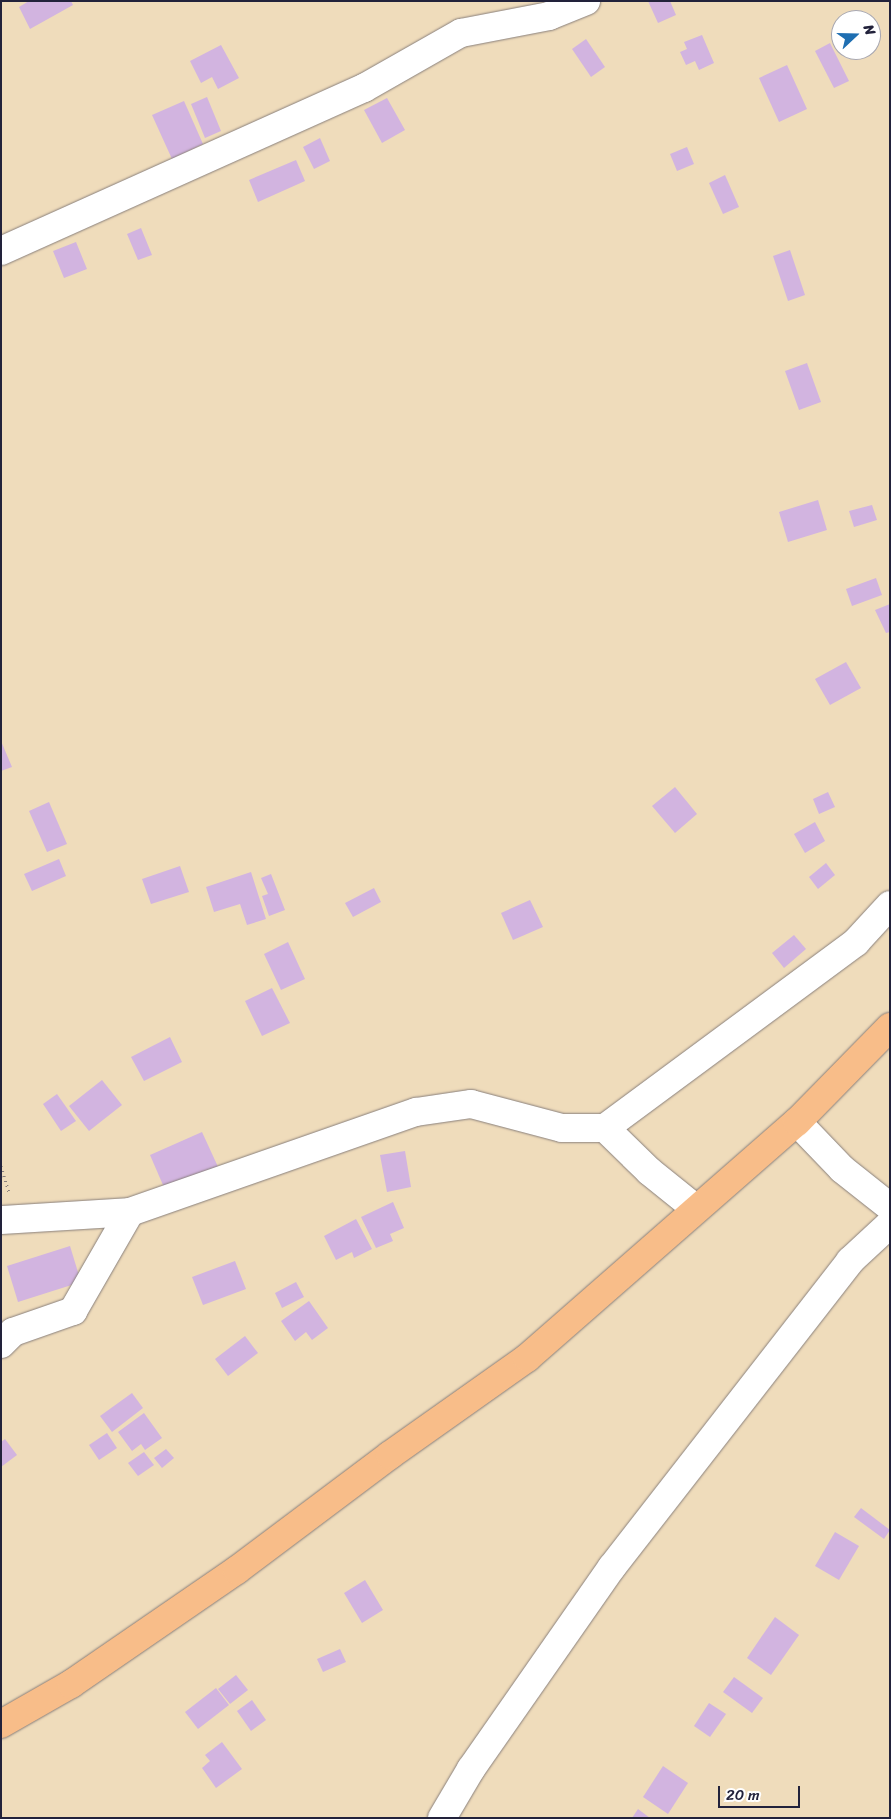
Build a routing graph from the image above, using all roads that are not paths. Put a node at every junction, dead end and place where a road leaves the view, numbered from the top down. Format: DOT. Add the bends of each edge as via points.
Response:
graph roads {
  1 [pos="586,1"];
  2 [pos="1,252"];
  3 [pos="890,905"];
  4 [pos="890,1027"];
  5 [pos="797,1122"];
  6 [pos="605,1128"];
  7 [pos="890,1207"];
  8 [pos="695,1208"];
  9 [pos="130,1212"];
  10 [pos="1,1220"];
  11 [pos="890,1224"];
  12 [pos="1,1344"];
  13 [pos="1,1724"];
  14 [pos="442,1818"];
  1 -- 2 [label="street" via="549,16 462,33 364,88"];
  3 -- 6 [label="street" via="856,942"];
  4 -- 5 [label="highway"];
  5 -- 7 [label="street" via="842,1169"];
  5 -- 8 [label="highway"];
  6 -- 8 [label="street" via="649,1171"];
  6 -- 9 [label="street" via="562,1128 471,1104 416,1112"];
  8 -- 13 [label="highway" via="526,1358 390,1455 238,1570 71,1684"];
  9 -- 10 [label="street"];
  9 -- 12 [label="street" via="73,1311 13,1332"];
  11 -- 14 [label="street" via="850,1261 612,1568 471,1770"];
}
